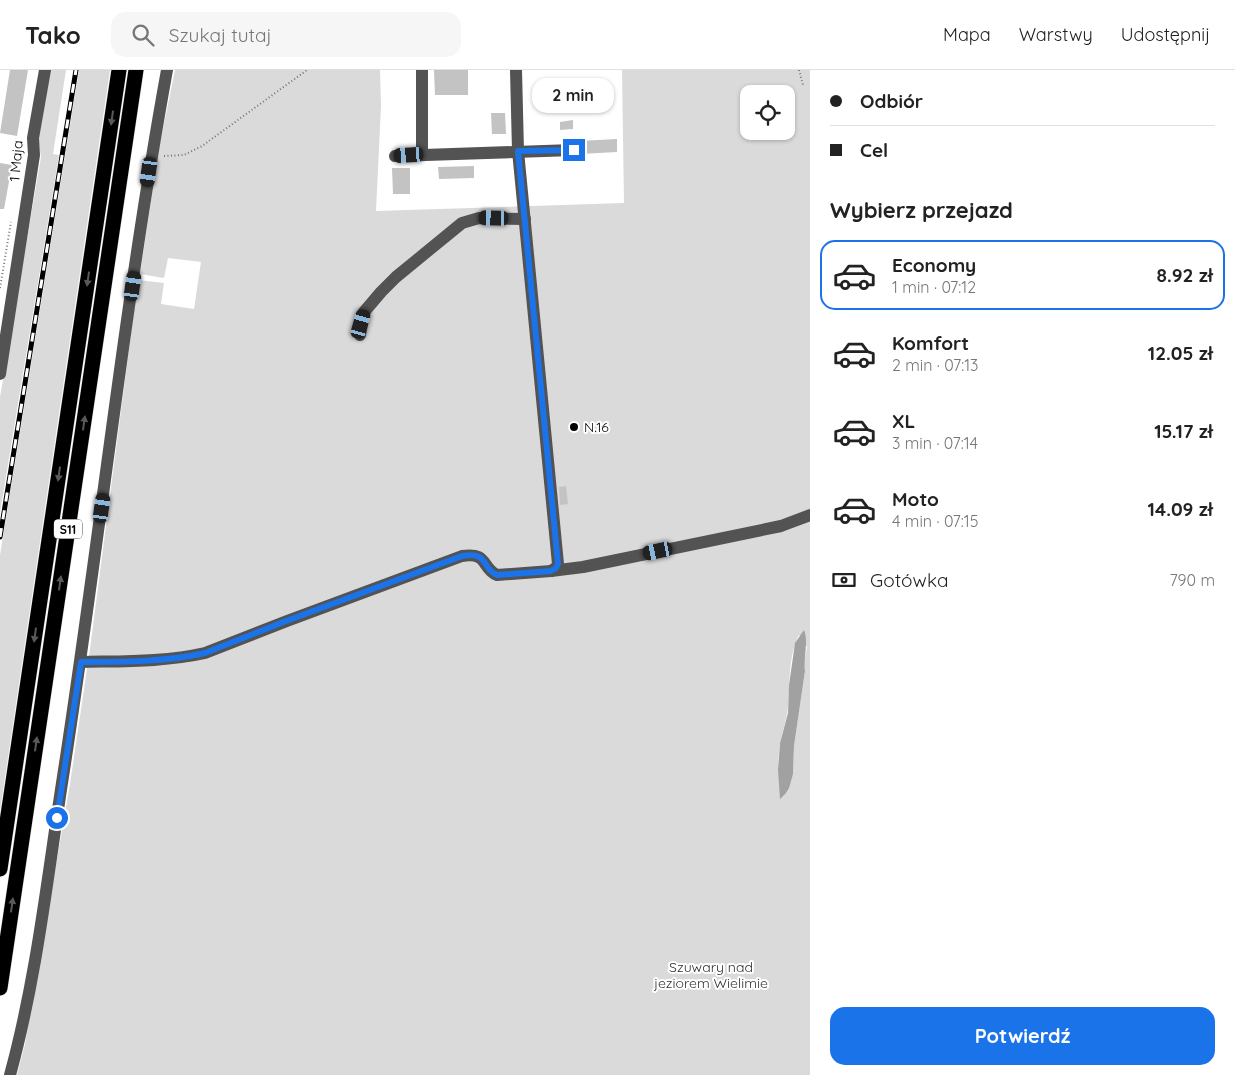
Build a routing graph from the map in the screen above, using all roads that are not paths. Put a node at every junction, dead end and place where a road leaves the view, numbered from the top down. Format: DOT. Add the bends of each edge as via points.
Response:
graph roads {
  1 [pos="45,70"];
  2 [pos="119,70"];
  3 [pos="136,70"];
  4 [pos="168,70"];
  5 [pos="422,70"];
  6 [pos="516,70"];
  7 [pos="574,150"];
  8 [pos="518,151"];
  9 [pos="422,155"];
  10 [pos="395,156"];
  11 [pos="525,219"];
  12 [pos="6,298"];
  13 [pos="360,334"];
  14 [pos="0,374"];
  15 [pos="810,515"];
  16 [pos="551,571"];
  17 [pos="81,662"];
  18 [pos="0,869"];
  19 [pos="0,988"];
  20 [pos="10,1075"];
  1 -- 12 [label="street, 1 Maja" via="33,138 34,156"];
  2 -- 18 [label="highway, S11, one-way"];
  19 -- 3 [label="highway, S11, one-way"];
  4 -- 17 [label="street" via="152,155"];
  5 -- 9 [label="street"];
  6 -- 8 [label="street"];
  7 -- 8 [label="street"];
  8 -- 9 [label="street"];
  8 -- 11 [label="street"];
  9 -- 10 [label="street"];
  11 -- 13 [label="street" via="479,218 462,223 381,292 364,312"];
  11 -- 16 [label="street" via="558,564"];
  12 -- 14 [label="street, 1 Maja"];
  15 -- 16 [label="street" via="781,526"];
  16 -- 17 [label="street" via="497,575 478,556 462,556 205,653 126,662"];
  17 -- 20 [label="street" via="32,975"];
}
